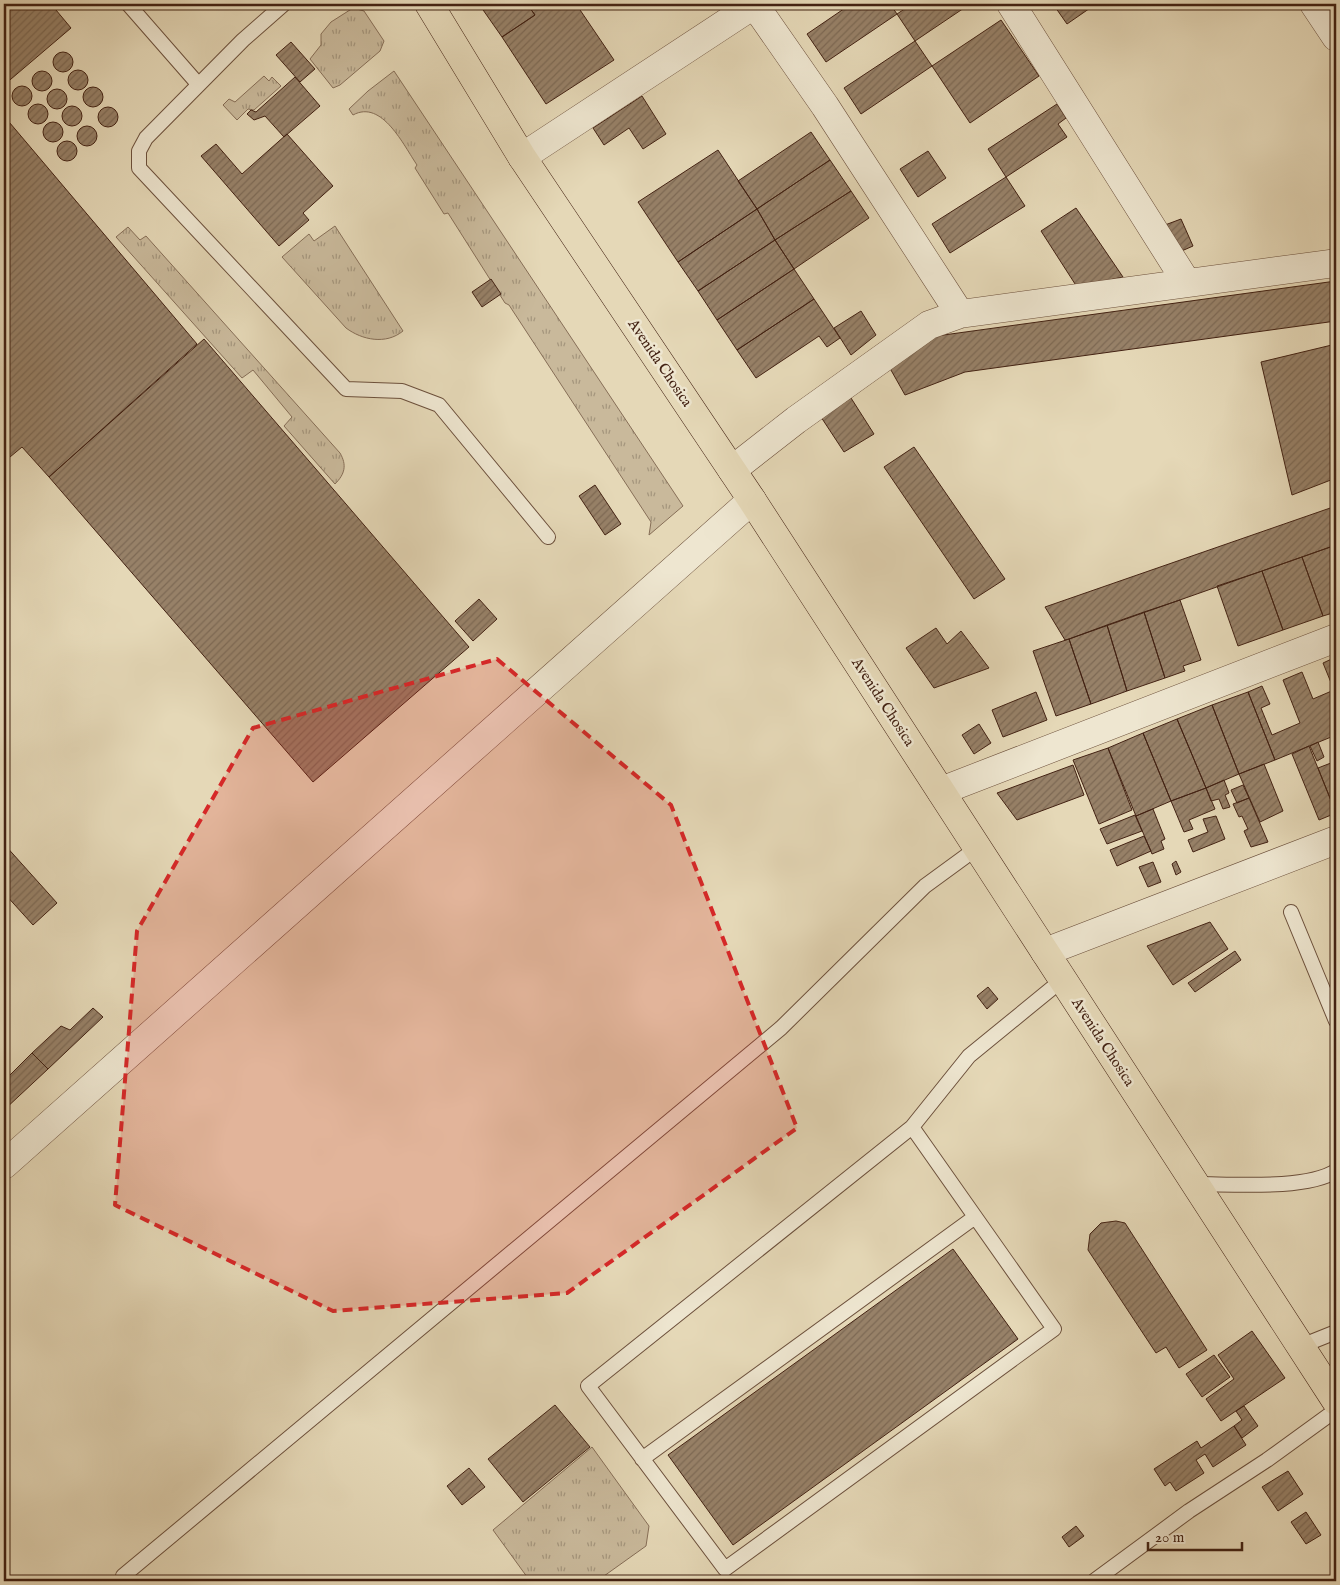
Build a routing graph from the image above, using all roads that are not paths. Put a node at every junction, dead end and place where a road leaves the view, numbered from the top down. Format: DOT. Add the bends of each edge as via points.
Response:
graph roads {
  1 [pos="128,4"];
  2 [pos="284,4"];
  3 [pos="429,4"];
  4 [pos="754,4"];
  5 [pos="1011,4"];
  6 [pos="1314,4"];
  7 [pos="1336,37"];
  8 [pos="198,84"];
  9 [pos="522,157"];
  10 [pos="1336,263"];
  11 [pos="1187,283"];
  12 [pos="960,314"];
  13 [pos="732,470"];
  14 [pos="752,500"];
  15 [pos="548,537"];
  16 [pos="1336,638"];
  17 [pos="941,791"];
  18 [pos="1336,840"];
  19 [pos="977,848"];
  20 [pos="1291,912"];
  21 [pos="1045,952"];
  22 [pos="1062,980"];
  23 [pos="1336,1021"];
  24 [pos="912,1127"];
  25 [pos="4,1165"];
  26 [pos="1336,1171"];
  27 [pos="1196,1184"];
  28 [pos="975,1217"];
  29 [pos="1336,1332"];
  30 [pos="1301,1346"];
  31 [pos="1336,1401"];
  32 [pos="1336,1410"];
  33 [pos="642,1459"];
  34 [pos="123,1576"];
  35 [pos="1094,1581"];
  1 -- 8 [label="lane"];
  2 -- 8 [label="lane"];
  3 -- 9 [label="main road, Avenida Chosica"];
  4 -- 9 [label="street"];
  4 -- 12 [label="street" via="825,106"];
  5 -- 11 [label="street"];
  6 -- 7 [label="street"];
  8 -- 15 [label="lane" via="146,138 139,151 139,168 346,389 402,392 439,405"];
  9 -- 13 [label="main road, Avenida Chosica"];
  10 -- 11 [label="street"];
  11 -- 12 [label="street"];
  12 -- 13 [label="street" via="929,325"];
  13 -- 14 [label="main road, Avenida Chosica"];
  14 -- 17 [label="main road, Avenida Chosica"];
  14 -- 25 [label="street"];
  16 -- 17 [label="street"];
  17 -- 19 [label="main road, Avenida Chosica"];
  18 -- 21 [label="street"];
  19 -- 21 [label="main road, Avenida Chosica"];
  19 -- 34 [label="lane" via="924,886 780,1028"];
  20 -- 23 [label="lane"];
  21 -- 22 [label="main road, Avenida Chosica"];
  22 -- 24 [label="lane" via="969,1056"];
  22 -- 27 [label="main road, Avenida Chosica"];
  24 -- 28 [label="lane"];
  24 -- 33 [label="lane" via="588,1386"];
  26 -- 27 [label="lane" via="1291,1183"];
  27 -- 30 [label="main road, Avenida Chosica"];
  28 -- 33 [label="lane"];
  28 -- 33 [label="lane" via="1054,1330 725,1569"];
  29 -- 30 [label="lane"];
  30 -- 31 [label="main road, Avenida Chosica"];
  32 -- 35 [label="lane"];
}
